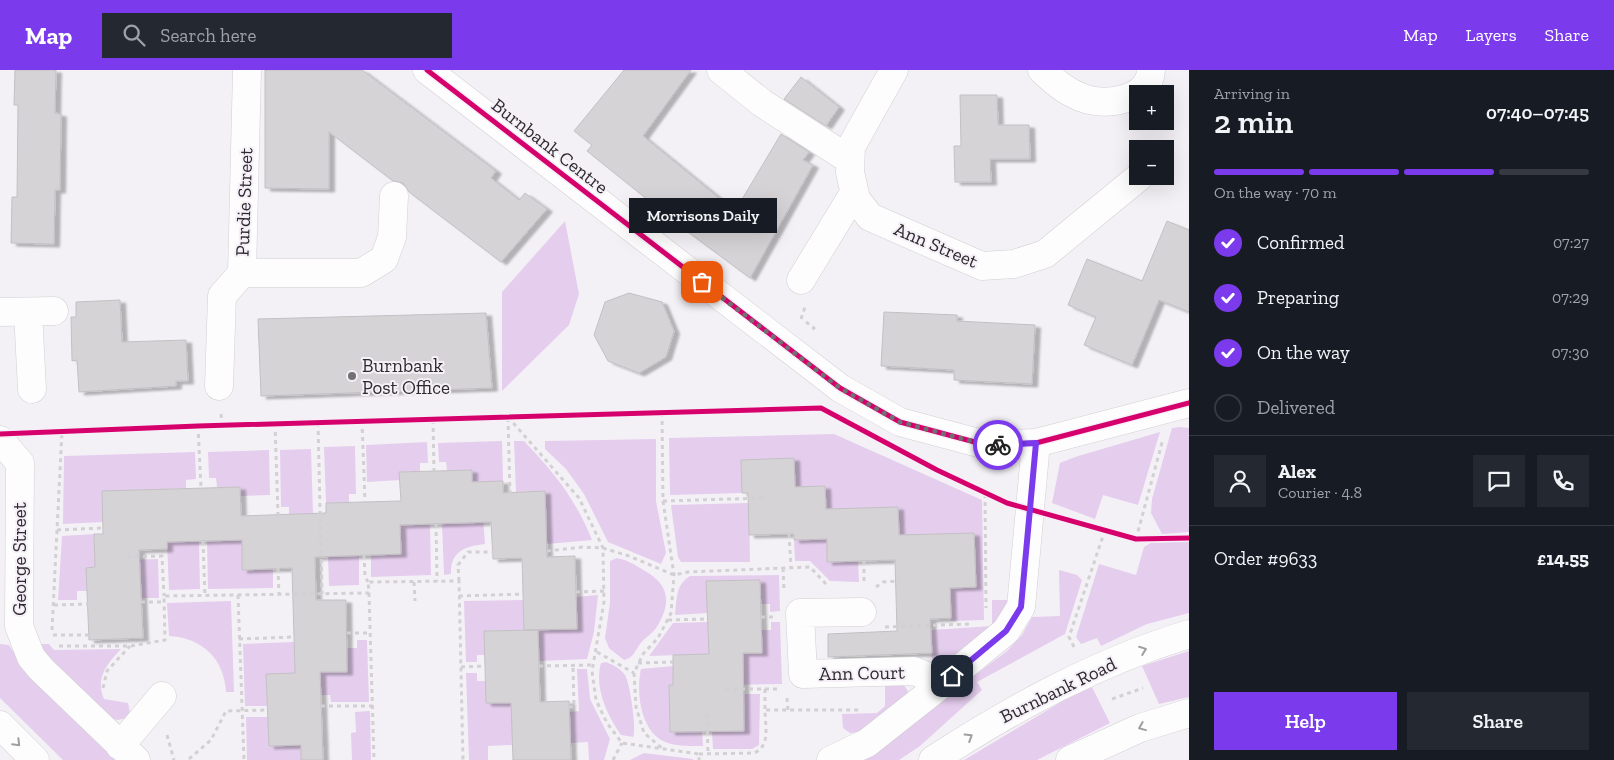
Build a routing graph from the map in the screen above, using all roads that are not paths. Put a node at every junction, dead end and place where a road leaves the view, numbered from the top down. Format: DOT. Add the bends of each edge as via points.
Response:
graph roads {
  1 [pos="246,70"];
  2 [pos="427,70"];
  3 [pos="721,70"];
  4 [pos="894,70"];
  5 [pos="1042,70"];
  6 [pos="1151,70"];
  7 [pos="850,160"];
  8 [pos="1129,185"];
  9 [pos="854,193"];
  10 [pos="394,196"];
  11 [pos="242,273"];
  12 [pos="801,280"];
  13 [pos="0,312"];
  14 [pos="219,386"];
  15 [pos="32,389"];
  16 [pos="1189,403"];
  17 [pos="0,440"];
  18 [pos="1036,443"];
  19 [pos="863,599"];
  20 [pos="1189,634"];
  21 [pos="938,687"];
  22 [pos="162,696"];
  23 [pos="1189,713"];
  24 [pos="0,725"];
  25 [pos="128,753"];
  26 [pos="35,760"];
  27 [pos="831,760"];
  28 [pos="932,760"];
  29 [pos="1070,760"];
  1 -- 11 [label="street, Purdie Street"];
  2 -- 18 [label="street, Burnbank Centre" via="840,388 900,422 986,445"];
  3 -- 7 [label="street" via="762,103"];
  4 -- 7 [label="street, Ann Street" via="851,147"];
  5 -- 6 [label="street" via="1062,88 1085,99 1109,102 1141,92 1149,84"];
  7 -- 9 [label="street, Ann Street"];
  8 -- 9 [label="street, Ann Street" via="1045,254 1014,264 982,266 870,217"];
  9 -- 12 [label="street"];
  10 -- 11 [label="street" via="392,237 384,259 361,273"];
  11 -- 14 [label="street, Purdie Street" via="222,296"];
  13 -- 15 [label="street" via="41,311"];
  16 -- 18 [label="street, Burnbank Centre"];
  17 -- 25 [label="street, George Street" via="20,463 17,610 23,640 41,669"];
  18 -- 21 [label="street" via="1021,607 1006,631"];
  19 -- 21 [label="street, Ann Court" via="800,613 803,674 914,671 927,676"];
  28 -- 20 [label="street, Burnbank Road, one-way" via="1006,714 1084,674"];
  21 -- 27 [label="street" via="867,742"];
  22 -- 25 [label="street"];
  23 -- 29 [label="street, one-way" via="1140,728"];
  24 -- 26 [label="street, one-way"];
}
